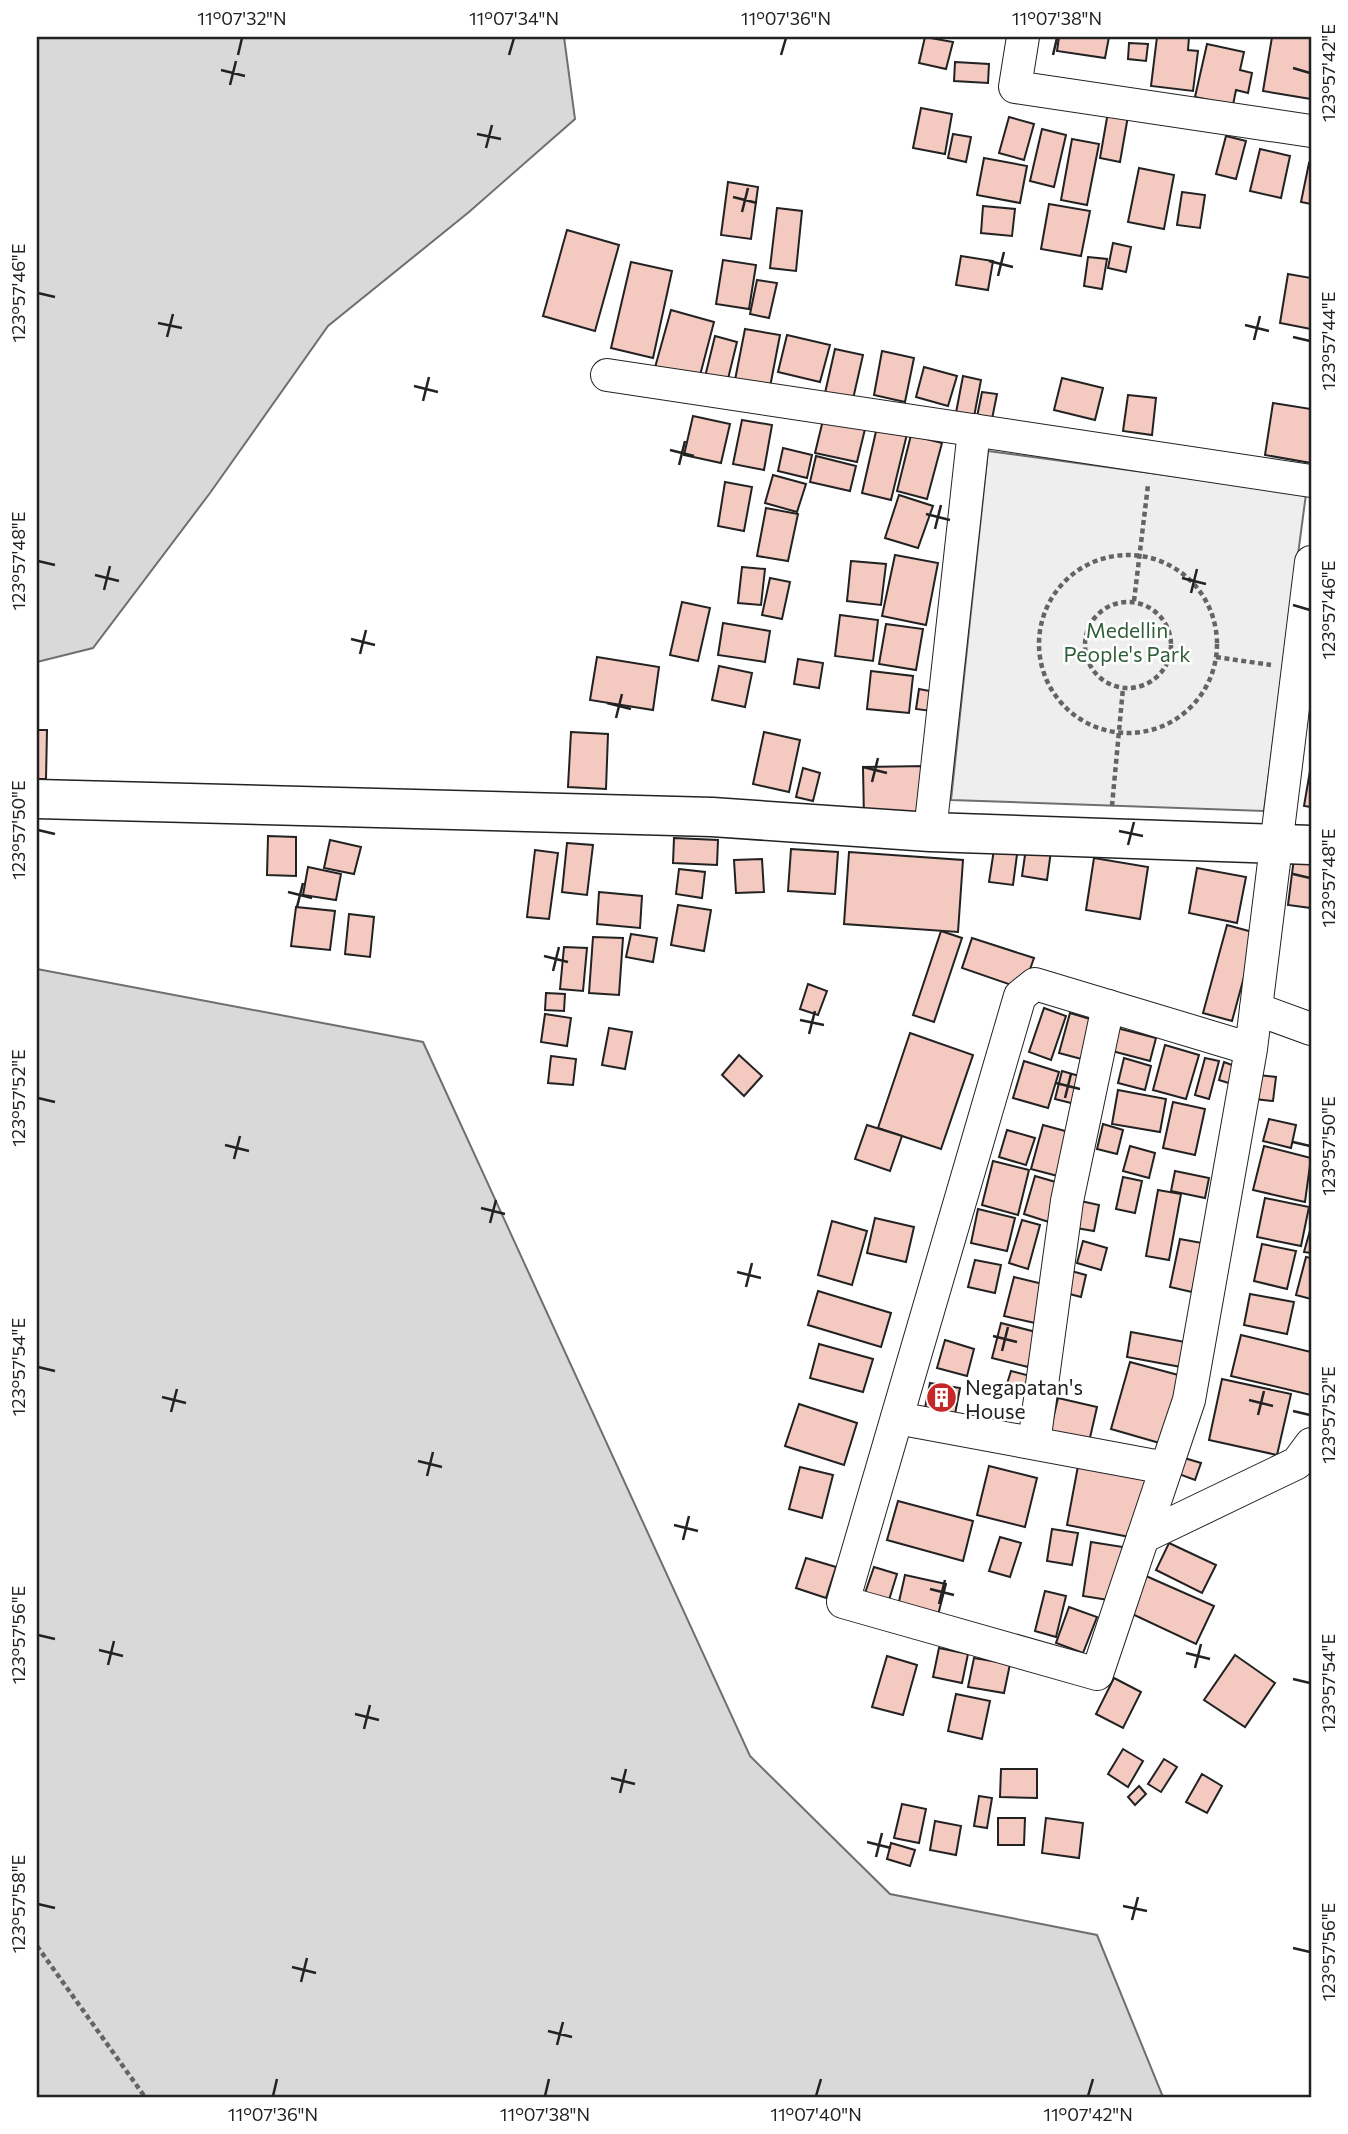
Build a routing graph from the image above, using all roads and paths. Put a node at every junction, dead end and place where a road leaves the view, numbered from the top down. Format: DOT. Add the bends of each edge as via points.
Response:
graph roads {
  1 [pos="1023,37"];
  2 [pos="1311,131"];
  3 [pos="607,374"];
  4 [pos="974,430"];
  5 [pos="1152,456"];
  6 [pos="1311,481"];
  7 [pos="1140,554"];
  8 [pos="1311,562"];
  9 [pos="1134,601"];
  10 [pos="1216,657"];
  11 [pos="1296,668"];
  12 [pos="1123,688"];
  13 [pos="1118,734"];
  14 [pos="37,799"];
  15 [pos="930,832"];
  16 [pos="1109,838"];
  17 [pos="1294,844"];
  18 [pos="1108,1006"];
  19 [pos="1256,1009"];
  20 [pos="1311,1029"];
  21 [pos="1251,1049"];
  22 [pos="897,1418"];
  23 [pos="1034,1443"];
  24 [pos="1311,1444"];
  25 [pos="1166,1468"];
  26 [pos="1143,1537"];
  27 [pos="37,1946"];
  28 [pos="145,2097"];
  1 -- 2 [label="street" via="1015,87"];
  3 -- 4 [label="street"];
  4 -- 5 [label="street"];
  4 -- 15 [label="street"];
  5 -- 6 [label="street"];
  5 -- 7 [label="path"];
  7 -- 9 [label="path"];
  7 -- 10 [label="path" via="1167,562 1196,586 1207,601 1216,629"];
  7 -- 13 [label="path" via="1104,556 1073,572 1049,599 1038,633 1041,669 1057,700 1084,723"];
  8 -- 11 [label="street"];
  9 -- 12 [label="path" via="1152,608 1165,622 1171,640 1169,660 1159,676 1142,686"];
  9 -- 12 [label="path" via="1114,603 1098,613 1086,639 1091,668 1105,681"];
  10 -- 11 [label="path"];
  10 -- 13 [label="path" via="1205,689 1182,715 1152,731"];
  11 -- 17 [label="street"];
  12 -- 13 [label="path"];
  13 -- 16 [label="path"];
  14 -- 15 [label="main road" via="712,817"];
  15 -- 16 [label="main road"];
  16 -- 17 [label="main road"];
  17 -- 19 [label="street"];
  18 -- 21 [label="street"];
  18 -- 22 [label="street" via="1035,984 1020,996"];
  18 -- 23 [label="street" via="1067,1201"];
  19 -- 20 [label="street"];
  19 -- 21 [label="street"];
  21 -- 25 [label="street" via="1189,1400"];
  22 -- 23 [label="street"];
  22 -- 26 [label="street" via="843,1602 1097,1674"];
  23 -- 25 [label="street"];
  24 -- 26 [label="street" via="1297,1463"];
  25 -- 26 [label="street"];
  27 -- 28 [label="path"];
}
